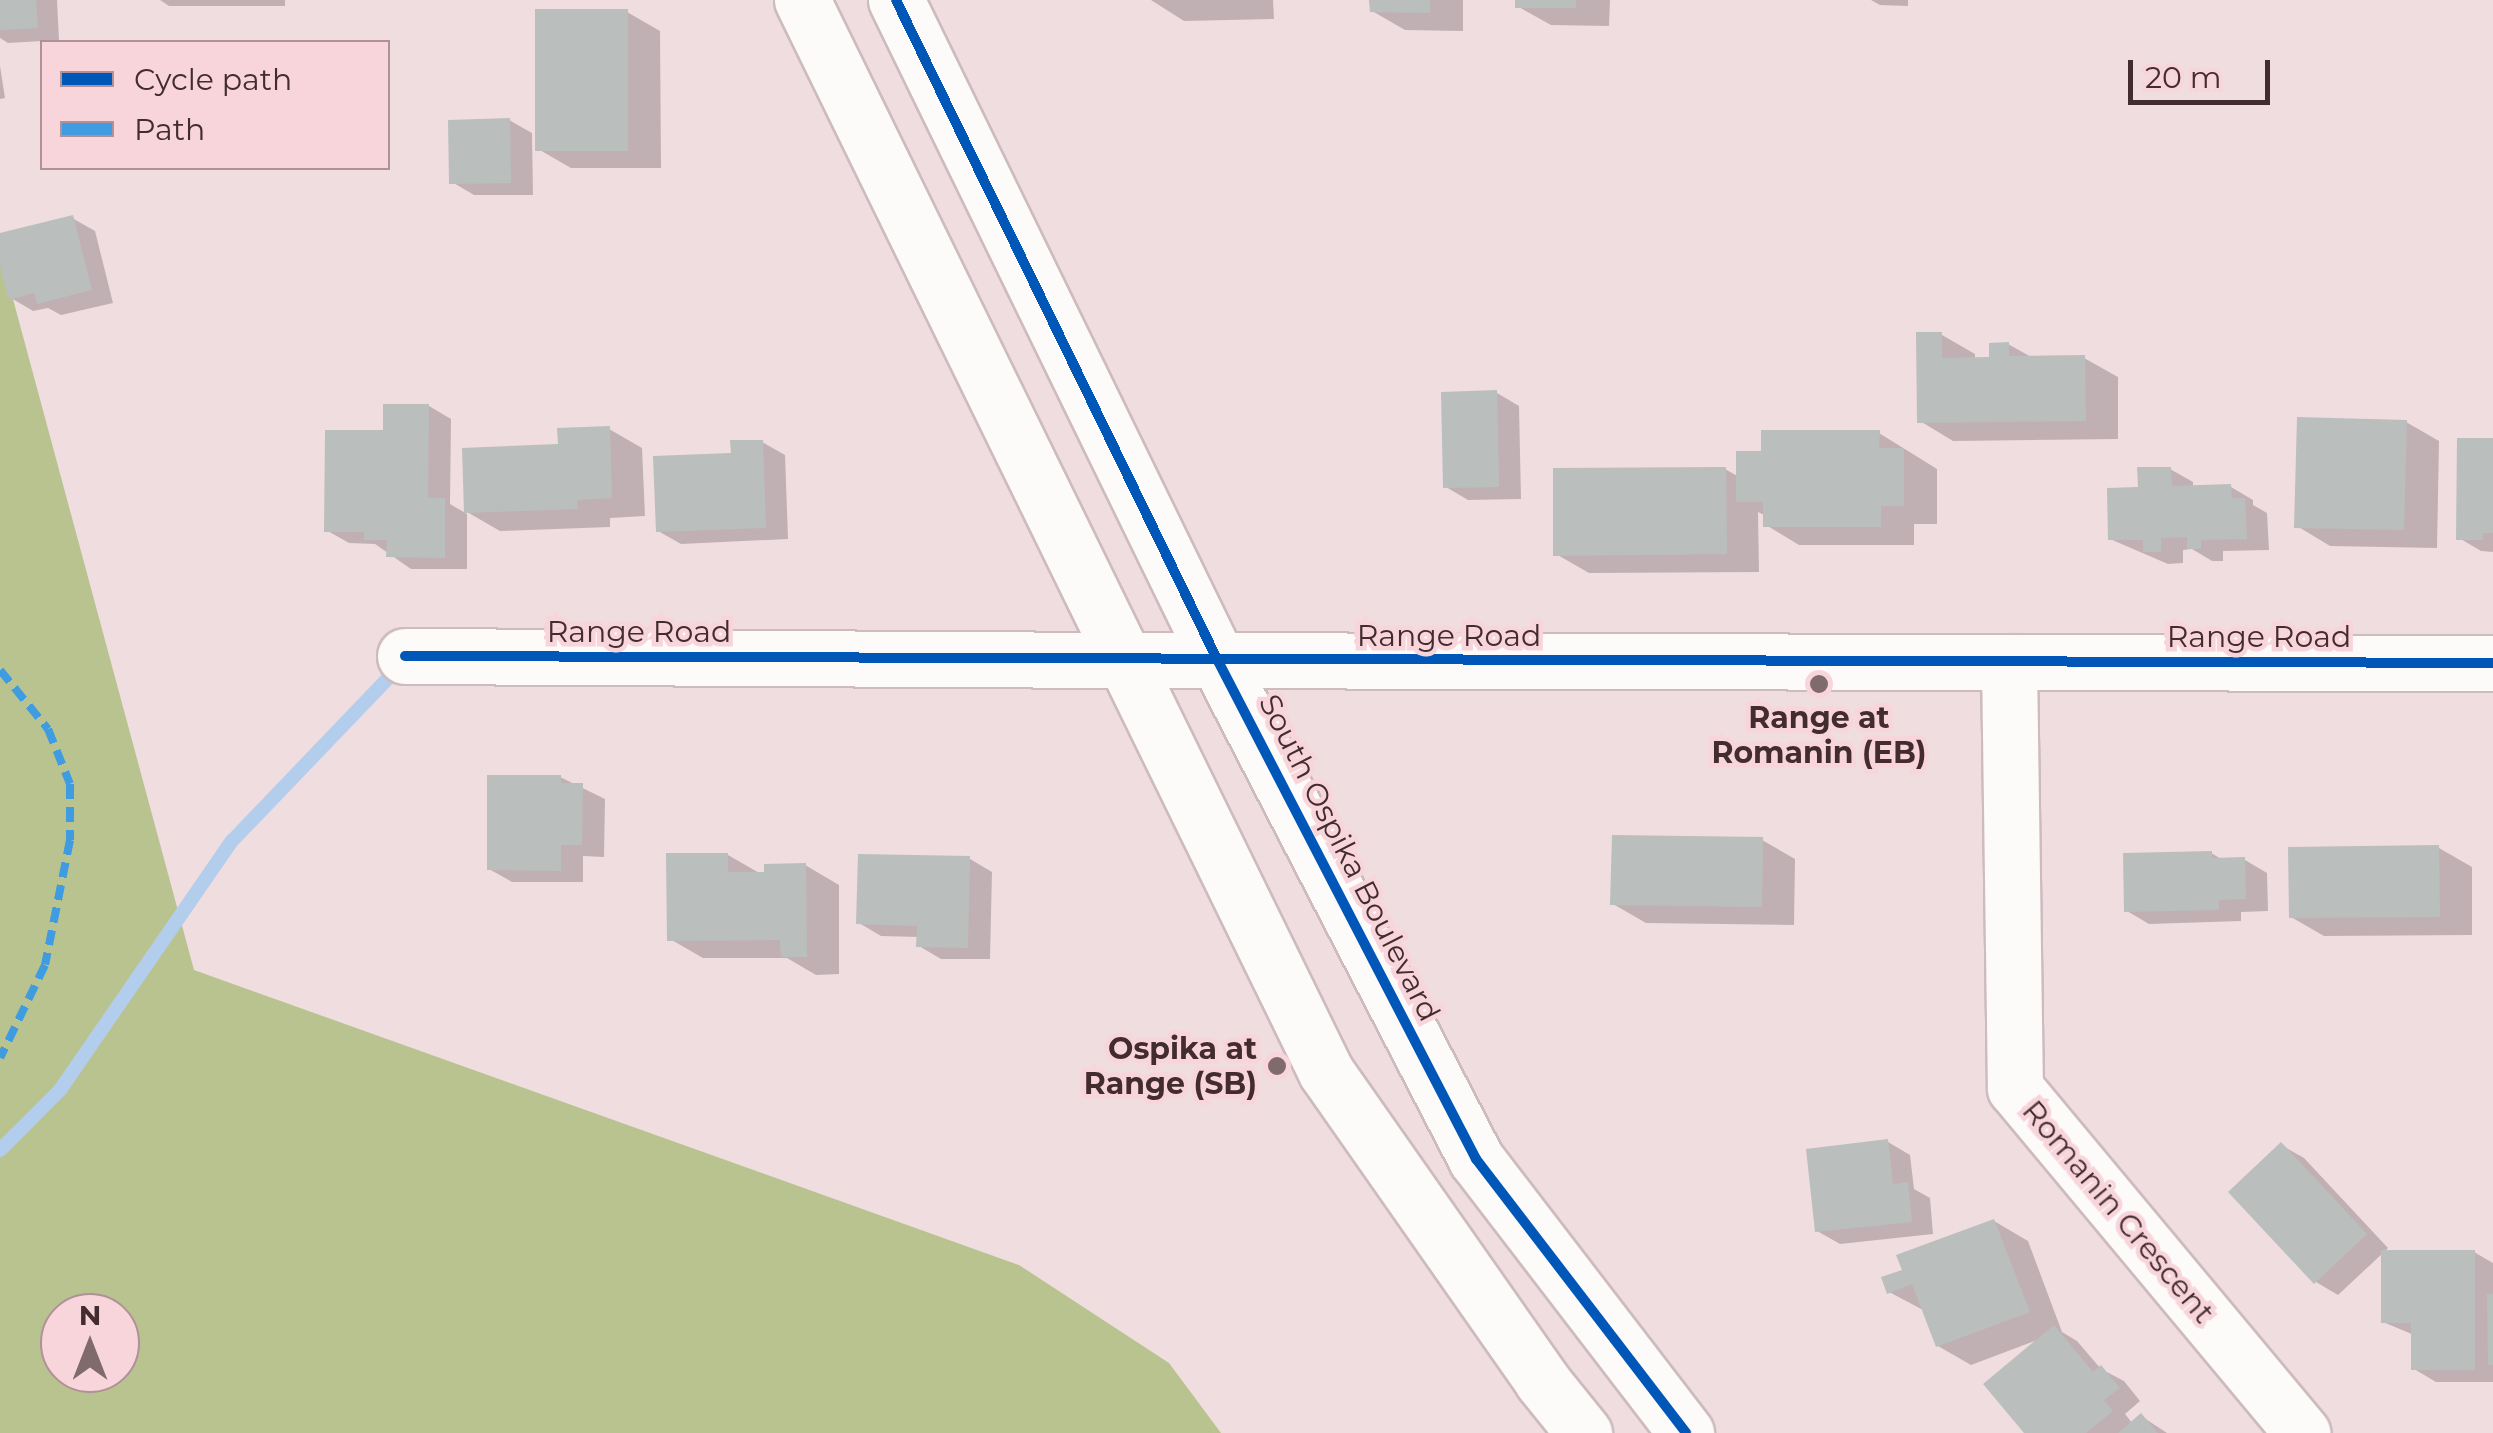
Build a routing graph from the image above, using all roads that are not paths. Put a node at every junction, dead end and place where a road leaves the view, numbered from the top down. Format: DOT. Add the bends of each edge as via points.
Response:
graph roads {
  1 [pos="802,0"];
  2 [pos="896,0"];
  3 [pos="406,656"];
  4 [pos="1125,660"];
  5 [pos="1218,661"];
  6 [pos="2010,662"];
  7 [pos="2493,663"];
  8 [pos="1584,1433"];
  9 [pos="1686,1433"];
  10 [pos="2302,1433"];
  1 -- 4 [label="main road"];
  2 -- 5 [label="main road, South Ospika Boulevard"];
  3 -- 4 [label="main road, Range Road"];
  4 -- 5 [label="main road, Range Road"];
  4 -- 8 [label="main road" via="1326,1072"];
  5 -- 6 [label="main road, Range Road"];
  5 -- 9 [label="main road, South Ospika Boulevard" via="1476,1159"];
  6 -- 7 [label="main road, Range Road"];
  6 -- 10 [label="main road, Romanin Crescent" via="2015,1088"];
}
